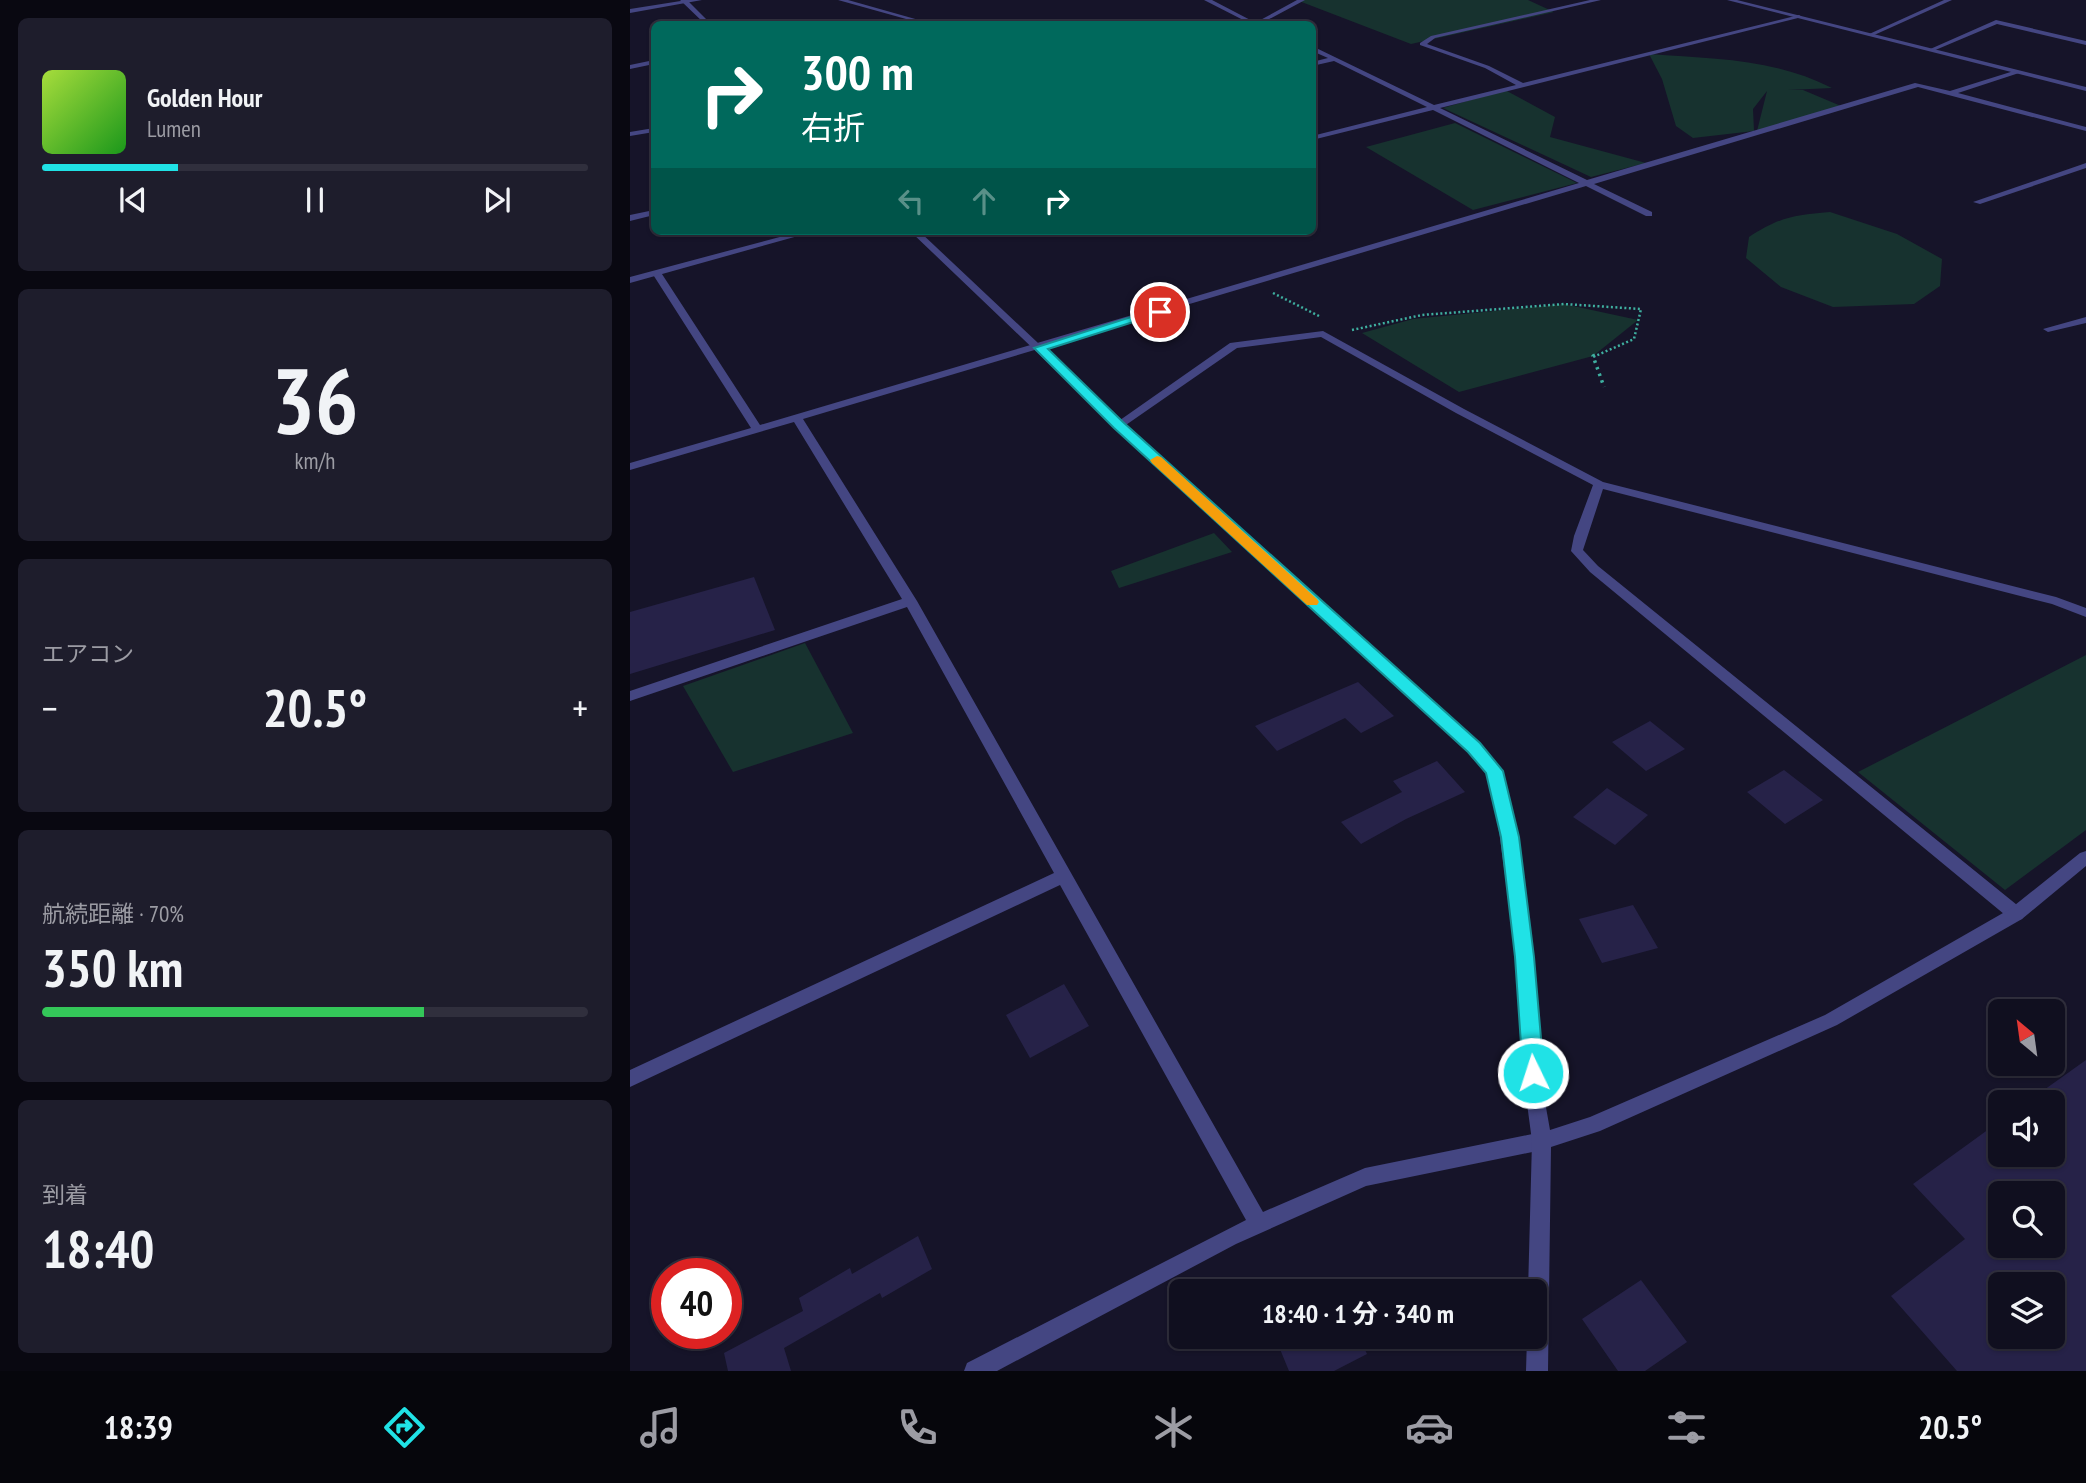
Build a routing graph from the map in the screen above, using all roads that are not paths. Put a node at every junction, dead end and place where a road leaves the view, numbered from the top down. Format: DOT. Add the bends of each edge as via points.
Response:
graph roads {
  1 [pos="699,0"];
  2 [pos="841,0"];
  3 [pos="1207,0"];
  4 [pos="1302,0"];
  5 [pos="1598,0"];
  6 [pos="1730,0"];
  7 [pos="1949,0"];
  8 [pos="684,1"];
  9 [pos="630,11"];
  10 [pos="1799,17"];
  11 [pos="705,21"];
  12 [pos="919,21"];
  13 [pos="1252,21"];
  14 [pos="1264,21"];
  15 [pos="1870,35"];
  16 [pos="2086,43"];
  17 [pos="1316,50"];
  18 [pos="1931,50"];
  19 [pos="1335,59"];
  20 [pos="651,63"];
  21 [pos="1316,63"];
  22 [pos="630,67"];
  23 [pos="2017,72"];
  24 [pos="1523,86"];
  25 [pos="2086,89"];
  26 [pos="1950,94"];
  27 [pos="1434,107"];
  28 [pos="2086,129"];
  29 [pos="651,130"];
  30 [pos="630,134"];
  31 [pos="1316,137"];
  32 [pos="2086,165"];
  33 [pos="1590,184"];
  34 [pos="1977,202"];
  35 [pos="651,214"];
  36 [pos="1649,214"];
  37 [pos="630,218"];
  38 [pos="797,235"];
  39 [pos="918,235"];
  40 [pos="657,273"];
  41 [pos="630,280"];
  42 [pos="2086,320"];
  43 [pos="2048,329"];
  44 [pos="1040,348"];
  45 [pos="797,418"];
  46 [pos="1119,425"];
  47 [pos="758,430"];
  48 [pos="630,467"];
  49 [pos="1599,484"];
  50 [pos="910,601"];
  51 [pos="2086,613"];
  52 [pos="630,696"];
  53 [pos="2086,858"];
  54 [pos="1064,876"];
  55 [pos="2016,914"];
  56 [pos="630,1079"];
  57 [pos="1542,1141"];
  58 [pos="1259,1224"];
  59 [pos="975,1371"];
  60 [pos="1537,1371"];
  1 -- 8 [label="street"];
  2 -- 12 [label="street"];
  3 -- 13 [label="street"];
  4 -- 14 [label="street"];
  5 -- 24 [label="street" via="1433,37 1422,44 1487,67"];
  6 -- 10 [label="street"];
  7 -- 15 [label="street"];
  8 -- 9 [label="street"];
  8 -- 11 [label="street"];
  10 -- 15 [label="street"];
  10 -- 24 [label="street"];
  15 -- 18 [label="street"];
  16 -- 18 [label="street" via="1996,22"];
  17 -- 19 [label="street"];
  18 -- 23 [label="street"];
  19 -- 21 [label="street"];
  19 -- 27 [label="street"];
  20 -- 22 [label="street"];
  23 -- 25 [label="street"];
  23 -- 26 [label="street"];
  24 -- 27 [label="street"];
  26 -- 28 [label="street"];
  26 -- 33 [label="street" via="1918,85"];
  27 -- 31 [label="street"];
  27 -- 33 [label="street"];
  29 -- 30 [label="street"];
  32 -- 34 [label="street"];
  33 -- 36 [label="street"];
  33 -- 44 [label="street"];
  35 -- 37 [label="street"];
  38 -- 40 [label="street"];
  39 -- 44 [label="street"];
  40 -- 41 [label="street"];
  40 -- 47 [label="street"];
  42 -- 43 [label="street"];
  44 -- 45 [label="street"];
  44 -- 46 [label="street"];
  45 -- 47 [label="street"];
  45 -- 50 [label="street"];
  46 -- 49 [label="street" via="1234,345 1323,334"];
  46 -- 57 [label="street" via="1494,771 1510,837"];
  47 -- 48 [label="street"];
  49 -- 51 [label="street" via="2056,600"];
  49 -- 55 [label="street" via="1577,551 1594,569"];
  50 -- 52 [label="street"];
  50 -- 54 [label="street"];
  53 -- 55 [label="street"];
  54 -- 56 [label="street"];
  54 -- 58 [label="street"];
  55 -- 57 [label="street" via="1831,1020 1593,1125"];
  57 -- 58 [label="street" via="1365,1177"];
  57 -- 60 [label="street"];
  58 -- 59 [label="street"];
}
